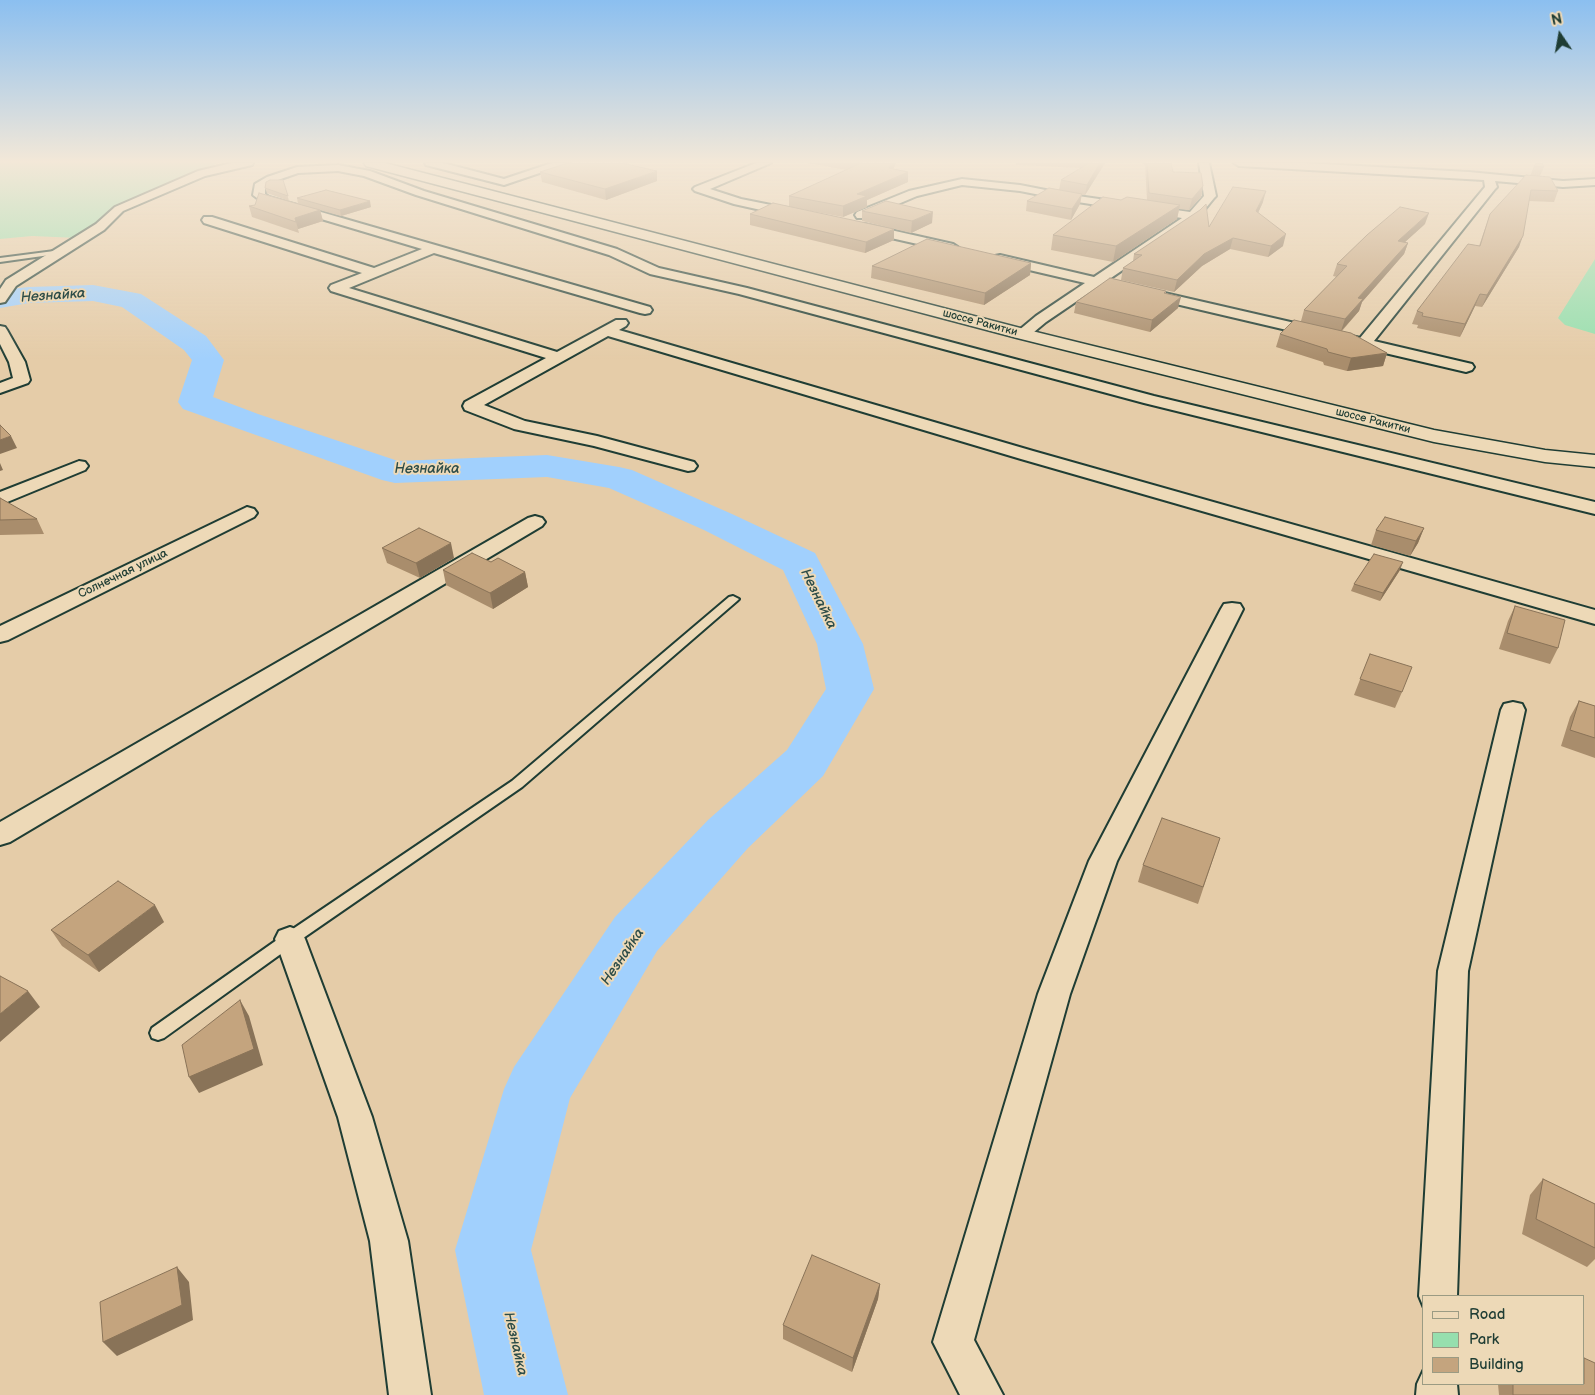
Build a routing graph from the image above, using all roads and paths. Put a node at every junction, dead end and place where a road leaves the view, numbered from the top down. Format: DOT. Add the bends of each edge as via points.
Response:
graph roads {
  1 [pos="100,228"];
  2 [pos="234,228"];
  3 [pos="362,228"];
  4 [pos="538,228"];
  5 [pos="619,228"];
  6 [pos="876,228"];
  7 [pos="1176,228"];
  8 [pos="1458,228"];
  9 [pos="432,249"];
  10 [pos="62,252"];
  11 [pos="968,252"];
  12 [pos="987,256"];
  13 [pos="0,260"];
  14 [pos="373,272"];
  15 [pos="1099,281"];
  16 [pos="0,299"];
  17 [pos="0,330"];
  18 [pos="607,331"];
  19 [pos="1023,334"];
  20 [pos="1365,342"];
  21 [pos="558,356"];
  22 [pos="1466,367"];
  23 [pos="0,388"];
  24 [pos="1545,456"];
  25 [pos="1595,461"];
  26 [pos="79,466"];
  27 [pos="688,466"];
  28 [pos="1595,468"];
  29 [pos="0,499"];
  30 [pos="1595,508"];
  31 [pos="247,513"];
  32 [pos="535,522"];
  33 [pos="732,598"];
  34 [pos="1232,609"];
  35 [pos="1595,617"];
  36 [pos="0,636"];
  37 [pos="1513,710"];
  38 [pos="0,835"];
  39 [pos="290,939"];
  40 [pos="158,1033"];
  41 [pos="1438,1295"];
  42 [pos="410,1395"];
  43 [pos="982,1395"];
  1 -- 10 [label="street"];
  2 -- 14 [label="street"];
  3 -- 9 [label="street"];
  4 -- 30 [label="street" via="613,252 655,271 742,291 1150,400"];
  5 -- 19 [label="main road, шоссе Ракитки"];
  6 -- 11 [label="street"];
  7 -- 15 [label="street"];
  8 -- 20 [label="street"];
  9 -- 14 [label="street"];
  9 -- 18 [label="street" via="645,310"];
  10 -- 13 [label="lane"];
  10 -- 16 [label="street" via="11,283"];
  12 -- 15 [label="street"];
  14 -- 21 [label="street" via="336,288"];
  15 -- 19 [label="street"];
  15 -- 20 [label="street"];
  17 -- 23 [label="street" via="17,362 22,380"];
  18 -- 21 [label="street"];
  18 -- 35 [label="street"];
  19 -- 24 [label="main road, шоссе Ракитки" via="1434,436"];
  20 -- 22 [label="street"];
  21 -- 27 [label="street" via="471,406 520,425 597,441"];
  24 -- 25 [label="main road, шоссе Ракитки"];
  24 -- 28 [label="main road"];
  26 -- 29 [label="street"];
  31 -- 36 [label="street, Солнечная улица"];
  32 -- 38 [label="street"];
  33 -- 39 [label="lane" via="517,784"];
  34 -- 43 [label="street" via="1103,861 1054,994 953,1342"];
  37 -- 41 [label="street" via="1453,970"];
  39 -- 40 [label="lane"];
  39 -- 42 [label="street" via="355,1117 386,1231"];
}
